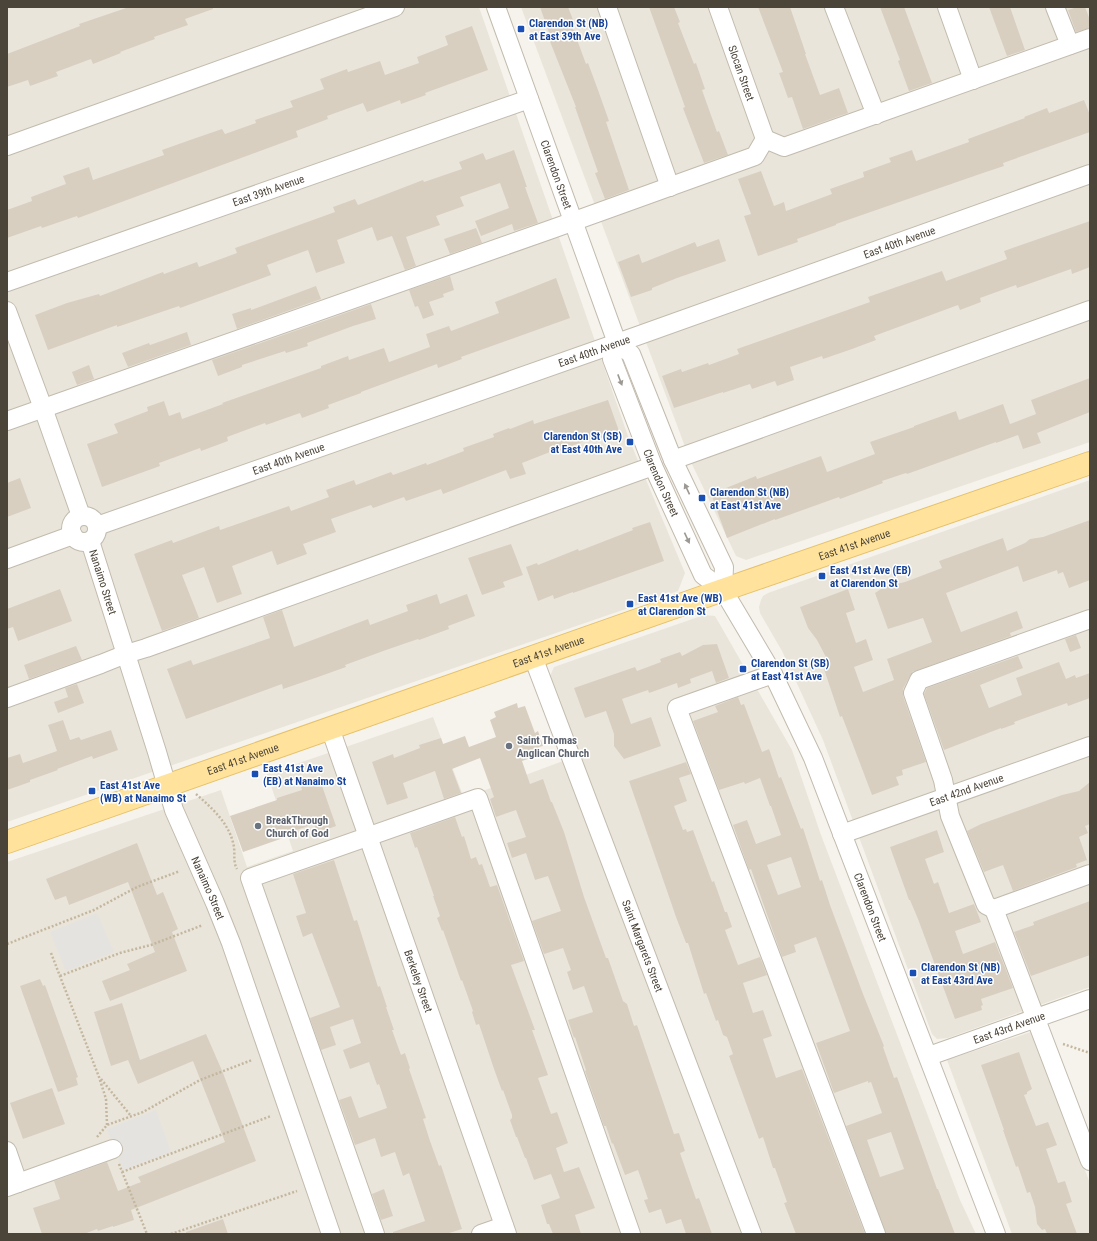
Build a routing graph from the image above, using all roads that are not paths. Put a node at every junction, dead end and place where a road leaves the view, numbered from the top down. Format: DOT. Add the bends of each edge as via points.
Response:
graph roads {
  1 [pos="395,7"];
  2 [pos="496,7"];
  3 [pos="607,7"];
  4 [pos="718,7"];
  5 [pos="834,7"];
  6 [pos="947,7"];
  7 [pos="1055,7"];
  8 [pos="1090,38"];
  9 [pos="1070,45"];
  10 [pos="973,80"];
  11 [pos="529,99"];
  12 [pos="876,115"];
  13 [pos="765,139"];
  14 [pos="7,146"];
  15 [pos="1090,174"];
  16 [pos="670,187"];
  17 [pos="573,221"];
  18 [pos="7,282"];
  19 [pos="1090,310"];
  20 [pos="7,311"];
  21 [pos="617,343"];
  22 [pos="43,408"];
  23 [pos="7,421"];
  24 [pos="673,460"];
  25 [pos="1090,463"];
  26 [pos="653,466"];
  27 [pos="81,516"];
  28 [pos="94,534"];
  29 [pos="73,535"];
  30 [pos="7,559"];
  31 [pos="722,590"];
  32 [pos="1090,619"];
  33 [pos="126,654"];
  34 [pos="533,657"];
  35 [pos="773,674"];
  36 [pos="7,698"];
  37 [pos="330,728"];
  38 [pos="1090,746"];
  39 [pos="166,785"];
  40 [pos="947,797"];
  41 [pos="842,834"];
  42 [pos="368,837"];
  43 [pos="7,842"];
  44 [pos="1090,874"];
  45 [pos="994,909"];
  46 [pos="1090,999"];
  47 [pos="1039,1025"];
  48 [pos="928,1056"];
  49 [pos="113,1149"];
  50 [pos="7,1151"];
  51 [pos="1090,1161"];
  52 [pos="12,1185"];
  53 [pos="506,1230"];
  54 [pos="331,1234"];
  55 [pos="375,1234"];
  56 [pos="481,1234"];
  57 [pos="631,1234"];
  58 [pos="752,1234"];
  59 [pos="876,1234"];
  60 [pos="996,1234"];
  1 -- 14 [label="street"];
  2 -- 11 [label="street, Clarendon Street"];
  3 -- 16 [label="street"];
  4 -- 13 [label="street, Slocan Street"];
  5 -- 12 [label="street"];
  6 -- 10 [label="street"];
  7 -- 9 [label="street"];
  8 -- 9 [label="street"];
  9 -- 10 [label="street"];
  10 -- 12 [label="street"];
  11 -- 17 [label="street, Clarendon Street"];
  11 -- 18 [label="street, East 39th Avenue"];
  12 -- 13 [label="street" via="784,147"];
  13 -- 16 [label="street" via="755,156"];
  15 -- 21 [label="street, East 40th Avenue"];
  16 -- 17 [label="street"];
  17 -- 21 [label="street, Clarendon Street"];
  17 -- 22 [label="street"];
  19 -- 24 [label="street"];
  20 -- 22 [label="street"];
  21 -- 24 [label="street, Clarendon Street" via="631,354"];
  21 -- 26 [label="street, Clarendon Street, one-way" via="612,359"];
  21 -- 28 [label="street, East 40th Avenue"];
  22 -- 23 [label="street"];
  22 -- 27 [label="street"];
  31 -- 24 [label="street, Clarendon Street, one-way" via="724,567"];
  25 -- 31 [label="main road, East 41st Avenue"];
  26 -- 31 [label="street, Clarendon Street, one-way" via="704,575"];
  26 -- 33 [label="street"];
  27 -- 28 [label="street" via="89,517 96,522"];
  27 -- 29 [label="street" via="72,524"];
  28 -- 29 [label="street" via="86,542 78,541"];
  28 -- 33 [label="street, Nanaimo Street"];
  29 -- 30 [label="street"];
  31 -- 34 [label="main road, East 41st Avenue"];
  31 -- 35 [label="street, Clarendon Street"];
  32 -- 40 [label="street" via="919,680 913,692"];
  33 -- 36 [label="street"];
  33 -- 39 [label="street, Nanaimo Street"];
  34 -- 37 [label="main road, East 41st Avenue"];
  34 -- 58 [label="street, Saint Margarets Street"];
  35 -- 41 [label="street, Clarendon Street" via="813,758"];
  35 -- 59 [label="street" via="677,708"];
  37 -- 39 [label="main road, East 41st Avenue"];
  37 -- 42 [label="street, Berkeley Street"];
  38 -- 40 [label="street, East 42nd Avenue"];
  39 -- 43 [label="main road, East 41st Avenue"];
  39 -- 54 [label="street, Nanaimo Street" via="174,810 231,943"];
  40 -- 41 [label="street, East 42nd Avenue"];
  40 -- 45 [label="street" via="950,816 986,905"];
  41 -- 48 [label="street, Clarendon Street"];
  42 -- 53 [label="street, Berkeley Street"];
  42 -- 55 [label="street" via="250,878"];
  42 -- 57 [label="street" via="478,798"];
  44 -- 45 [label="street"];
  45 -- 47 [label="street"];
  46 -- 47 [label="street, East 43rd Avenue"];
  47 -- 48 [label="street, East 43rd Avenue"];
  47 -- 51 [label="street"];
  48 -- 60 [label="street, Clarendon Street"];
  49 -- 52 [label="street"];
  50 -- 52 [label="street"];
  53 -- 56 [label="street"];
}
